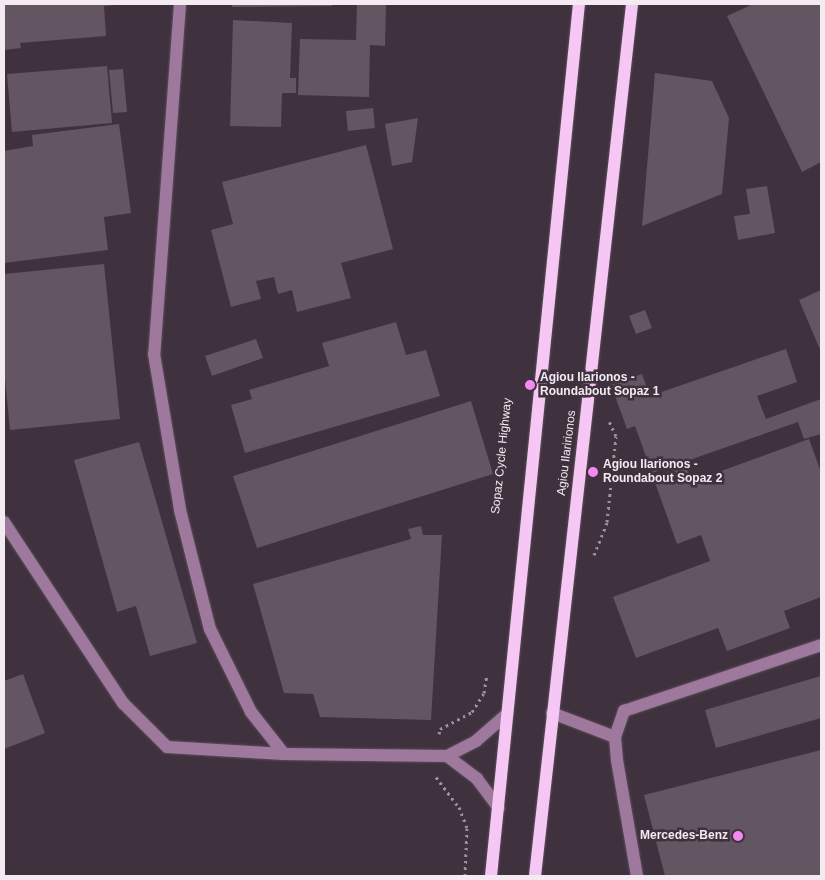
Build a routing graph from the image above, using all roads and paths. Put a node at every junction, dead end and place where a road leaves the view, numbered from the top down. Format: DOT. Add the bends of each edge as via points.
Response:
graph roads {
  1 [pos="180,4"];
  2 [pos="579,4"];
  3 [pos="632,4"];
  4 [pos="4,522"];
  5 [pos="821,645"];
  6 [pos="488,668"];
  7 [pos="552,712"];
  8 [pos="505,716"];
  9 [pos="616,737"];
  10 [pos="284,754"];
  11 [pos="442,756"];
  12 [pos="499,808"];
  13 [pos="466,876"];
  14 [pos="491,876"];
  15 [pos="535,876"];
  16 [pos="637,876"];
  1 -- 10 [label="street" via="154,354 180,510 210,629 251,712"];
  2 -- 8 [label="main road"];
  3 -- 7 [label="main road, Agiou Ilaririonos"];
  4 -- 10 [label="street" via="123,703 167,747"];
  5 -- 9 [label="street" via="624,711"];
  6 -- 11 [label="path" via="484,693 472,712 440,729"];
  7 -- 9 [label="street"];
  7 -- 15 [label="main road, Agiou Ilaririonos"];
  8 -- 11 [label="street" via="476,741"];
  8 -- 12 [label="main road"];
  9 -- 16 [label="street"];
  10 -- 11 [label="street"];
  11 -- 12 [label="street" via="477,779"];
  11 -- 13 [label="path" via="436,783 456,802 467,828"];
  12 -- 14 [label="main road"];
}
